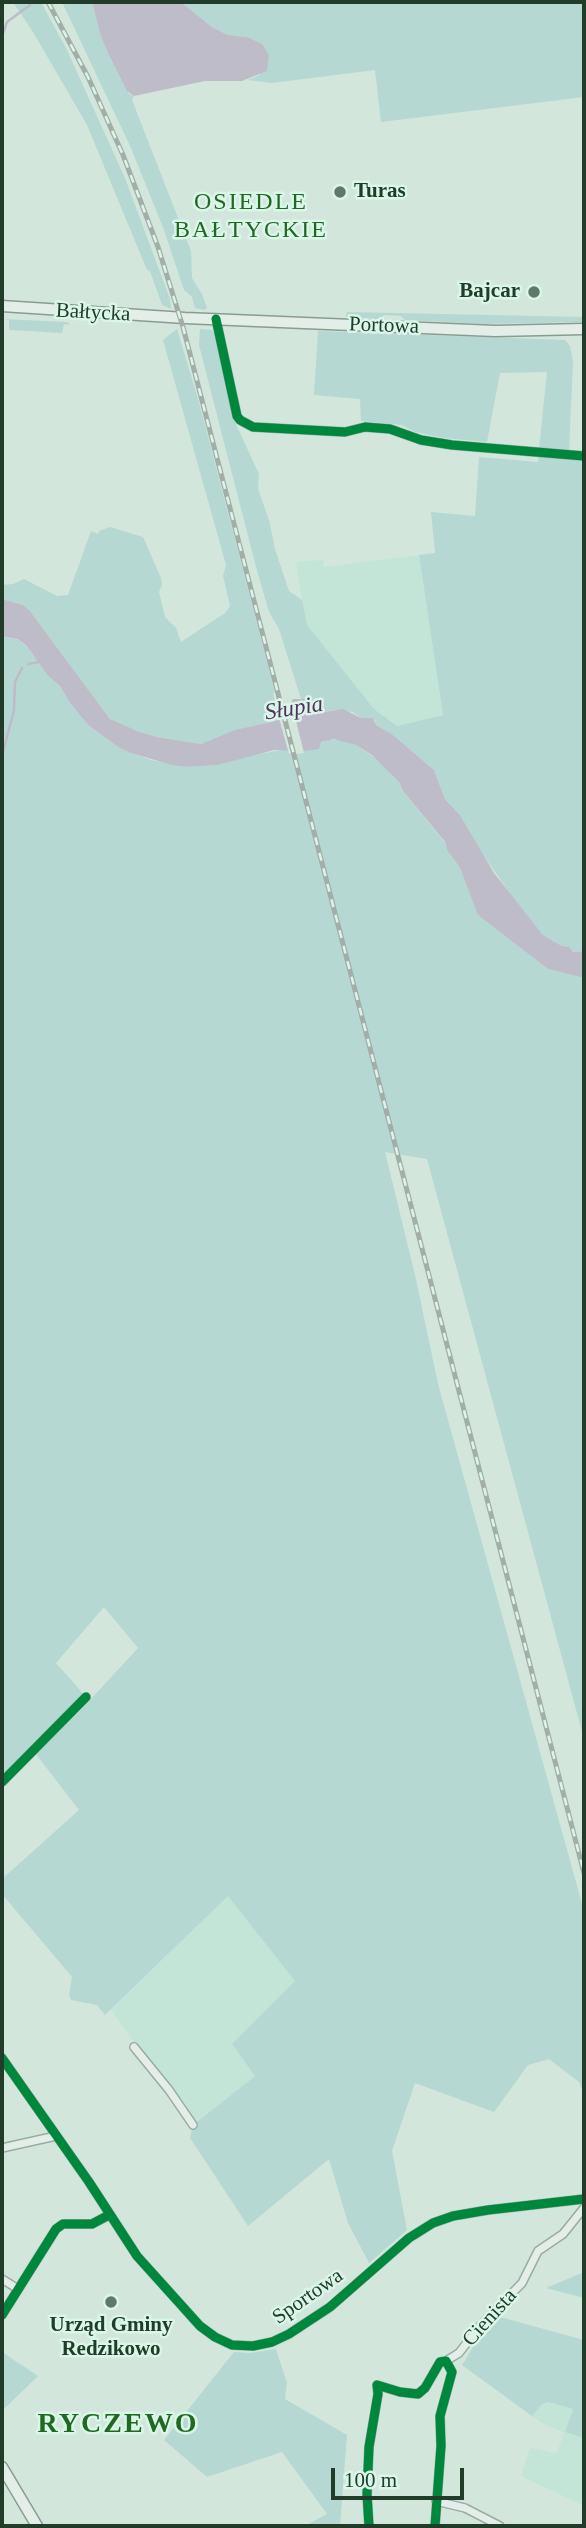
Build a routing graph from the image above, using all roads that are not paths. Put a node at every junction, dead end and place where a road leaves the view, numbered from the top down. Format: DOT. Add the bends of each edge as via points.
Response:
graph roads {
  1 [pos="2,306"];
  2 [pos="185,318"];
  3 [pos="216,319"];
  4 [pos="584,329"];
  5 [pos="584,456"];
  6 [pos="86,1697"];
  7 [pos="2,1782"];
  8 [pos="134,2047"];
  9 [pos="2,2058"];
  10 [pos="193,2125"];
  11 [pos="56,2136"];
  12 [pos="2,2148"];
  13 [pos="584,2199"];
  14 [pos="584,2208"];
  15 [pos="109,2215"];
  16 [pos="2,2279"];
  17 [pos="18,2289"];
  18 [pos="2,2315"];
  19 [pos="446,2361"];
  20 [pos="2,2467"];
  21 [pos="436,2501"];
  22 [pos="37,2526"];
  23 [pos="369,2526"];
  24 [pos="435,2526"];
  25 [pos="500,2526"];
  1 -- 2 [label="main road, Bałtycka"];
  2 -- 3 [label="main road, Portowa"];
  3 -- 4 [label="main road, Portowa" via="495,331"];
  3 -- 5 [label="street" via="237,416 253,427 345,432 365,426 421,440"];
  6 -- 7 [label="street"];
  8 -- 10 [label="street"];
  9 -- 11 [label="street, Sportowa"];
  11 -- 12 [label="street"];
  11 -- 15 [label="street, Sportowa"];
  13 -- 15 [label="street, Sportowa" via="488,2210 433,2223 306,2324 272,2342 253,2346 223,2342 200,2326 136,2256"];
  14 -- 19 [label="street, Cienista" via="563,2234 538,2251 522,2283 459,2353"];
  15 -- 17 [label="street" via="92,2224 59,2226"];
  16 -- 17 [label="street"];
  17 -- 18 [label="street"];
  19 -- 21 [label="street, Cienista" via="452,2372 440,2416"];
  19 -- 23 [label="street, Cienista" via="440,2362 418,2394 377,2385 369,2447"];
  20 -- 22 [label="main road"];
  21 -- 24 [label="street, Cienista"];
  21 -- 25 [label="street" via="465,2508"];
}
